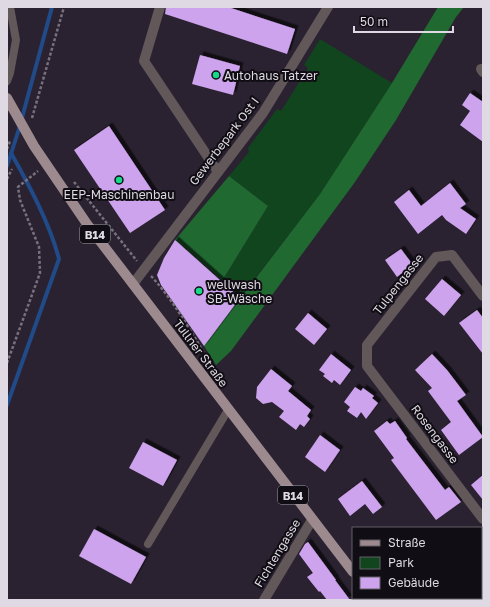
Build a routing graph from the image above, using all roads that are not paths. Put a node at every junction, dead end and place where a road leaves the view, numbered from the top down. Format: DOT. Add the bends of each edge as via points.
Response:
graph roads {
  1 [pos="10,7"];
  2 [pos="160,7"];
  3 [pos="328,7"];
  4 [pos="7,81"];
  5 [pos="8,101"];
  6 [pos="218,172"];
  7 [pos="133,284"];
  8 [pos="483,296"];
  9 [pos="367,366"];
  10 [pos="228,410"];
  11 [pos="483,519"];
  12 [pos="312,520"];
  13 [pos="148,544"];
  14 [pos="352,571"];
  15 [pos="264,600"];
  1 -- 4 [label="lane" via="16,40"];
  2 -- 6 [label="street" via="144,61"];
  3 -- 6 [label="street, Gewerbepark Ost I" via="263,112"];
  5 -- 7 [label="main road, Tullner Straße / B14" via="46,165"];
  6 -- 7 [label="street, Gewerbepark Ost I"];
  7 -- 10 [label="main road, Tullner Straße / B14"];
  8 -- 9 [label="street, Tulpengasse" via="452,255 436,257 367,345"];
  9 -- 11 [label="street, Rosengasse"];
  10 -- 12 [label="main road, Tullner Straße / B14"];
  10 -- 13 [label="lane"];
  12 -- 14 [label="main road, Tullner Straße / B14"];
  12 -- 15 [label="street, Fichtengasse"];
}
